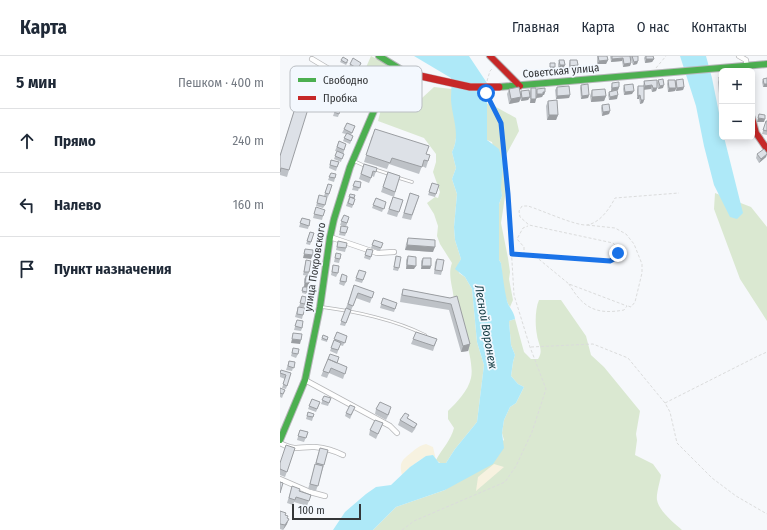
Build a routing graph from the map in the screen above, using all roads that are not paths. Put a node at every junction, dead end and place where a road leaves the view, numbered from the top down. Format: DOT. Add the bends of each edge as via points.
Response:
graph roads {
  1 [pos="379,56"];
  2 [pos="490,56"];
  3 [pos="739,56"];
  4 [pos="312,59"];
  5 [pos="767,64"];
  6 [pos="324,66"];
  7 [pos="395,66"];
  8 [pos="747,68"];
  9 [pos="422,76"];
  10 [pos="520,86"];
  11 [pos="374,112"];
  12 [pos="755,129"];
  13 [pos="767,149"];
  14 [pos="353,161"];
  15 [pos="391,175"];
  16 [pos="398,177"];
  17 [pos="412,182"];
  18 [pos="330,237"];
  19 [pos="394,252"];
  20 [pos="320,307"];
  21 [pos="428,337"];
  22 [pos="305,380"];
  23 [pos="397,433"];
  24 [pos="280,440"];
  25 [pos="280,443"];
  26 [pos="344,455"];
  27 [pos="280,479"];
  28 [pos="326,496"];
  1 -- 7 [label="street, Советская улица"];
  2 -- 10 [label="street"];
  3 -- 8 [label="street" via="746,60"];
  4 -- 6 [label="street"];
  5 -- 8 [label="street, Советская улица"];
  8 -- 10 [label="street, Советская улица" via="721,67"];
  9 -- 10 [label="street, Советская улица, bridge" via="470,87"];
  11 -- 14 [label="street, улица Покровского"];
  12 -- 13 [label="street"];
  14 -- 15 [label="lane"];
  14 -- 18 [label="street, улица Покровского"];
  16 -- 17 [label="lane"];
  18 -- 19 [label="street" via="377,253"];
  18 -- 20 [label="street, улица Покровского"];
  20 -- 21 [label="lane" via="346,310 408,327"];
  20 -- 22 [label="street, улица Покровского"];
  22 -- 23 [label="street" via="390,426"];
  22 -- 24 [label="street, улица Покровского"];
  25 -- 26 [label="street" via="290,448 314,447"];
  27 -- 28 [label="street"];
}
